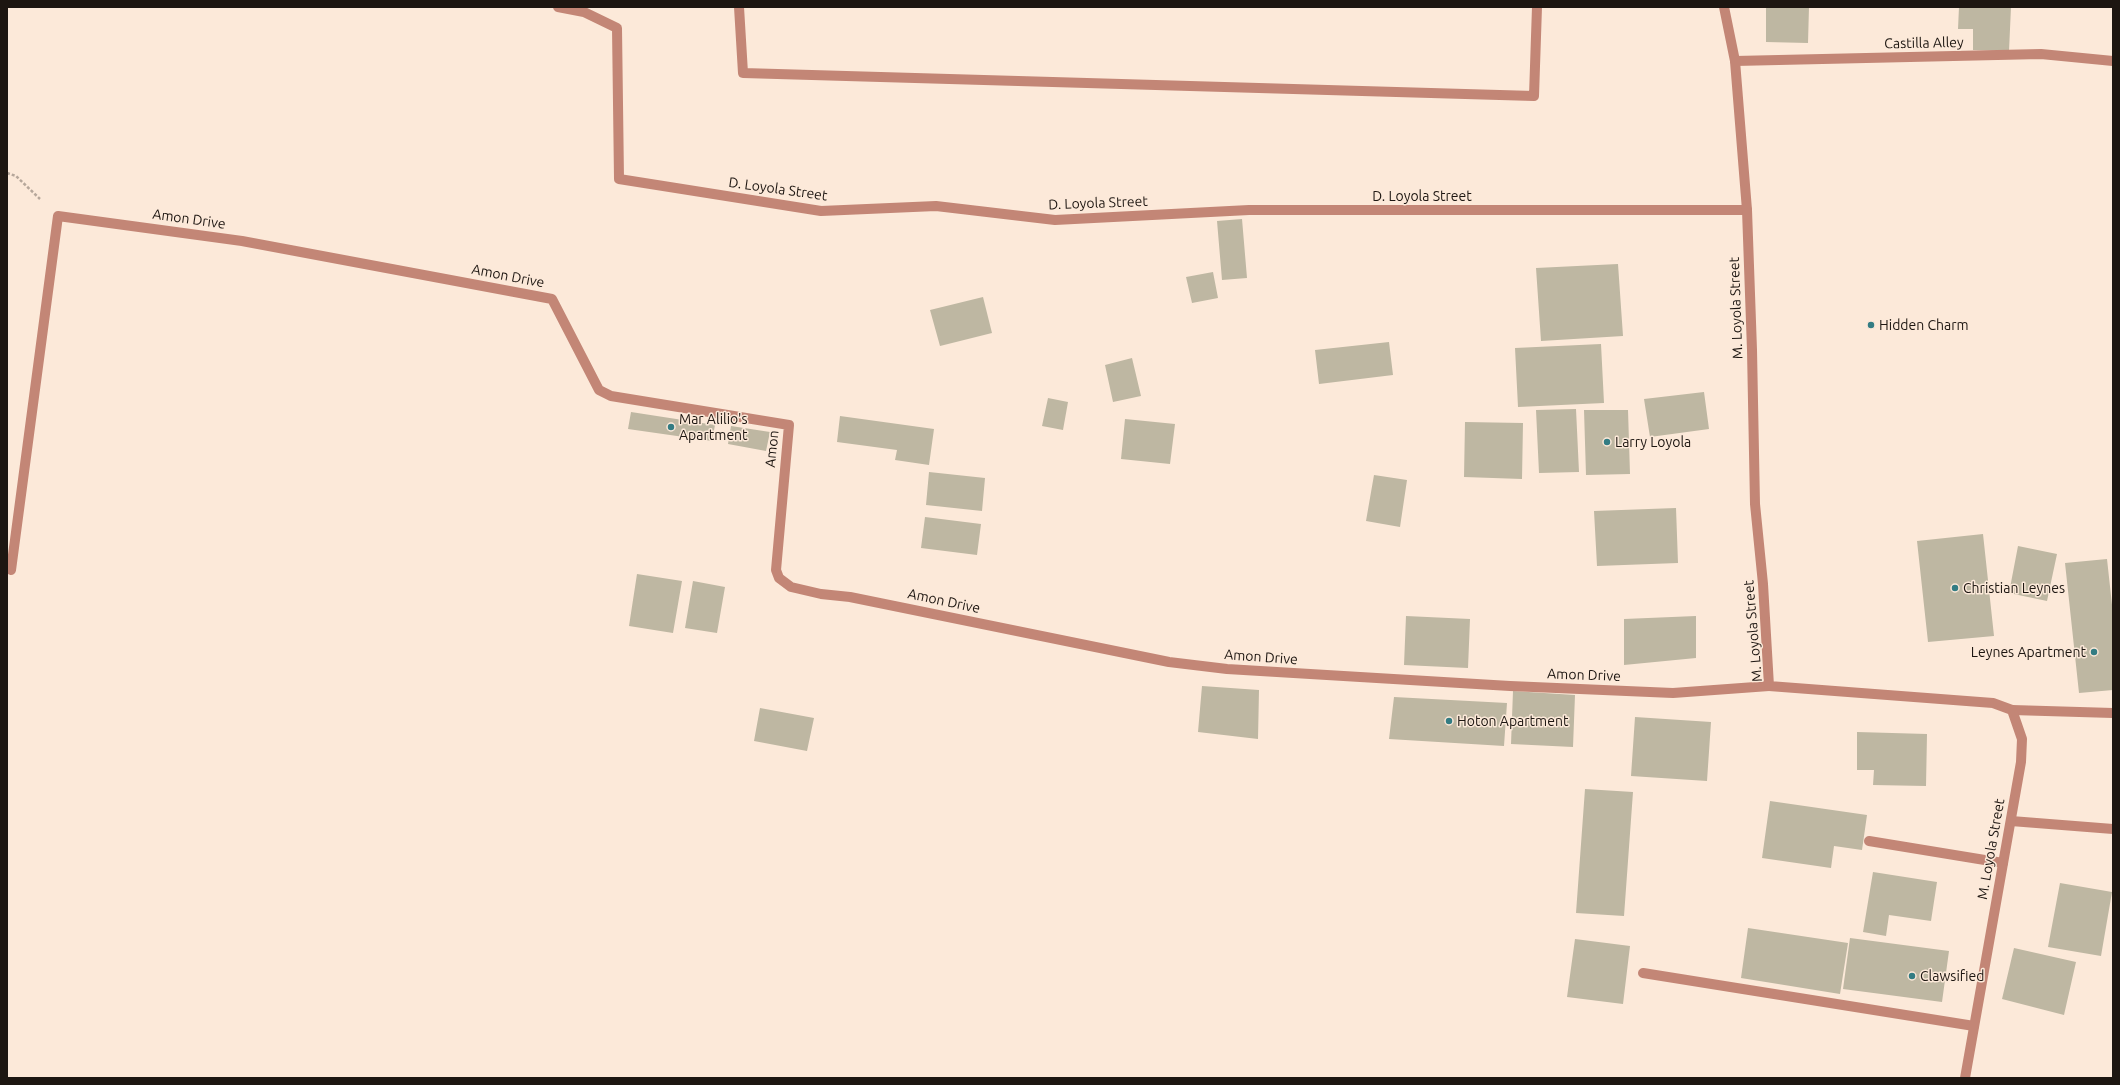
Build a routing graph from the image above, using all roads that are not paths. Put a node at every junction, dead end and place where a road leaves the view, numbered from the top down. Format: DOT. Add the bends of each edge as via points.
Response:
graph roads {
  1 [pos="558,7"];
  2 [pos="739,7"];
  3 [pos="1537,7"];
  4 [pos="1724,7"];
  5 [pos="1735,61"];
  6 [pos="2113,61"];
  7 [pos="1747,210"];
  8 [pos="611,396"];
  9 [pos="776,560"];
  10 [pos="11,570"];
  11 [pos="1769,686"];
  12 [pos="2012,710"];
  13 [pos="2113,712"];
  14 [pos="2011,821"];
  15 [pos="2113,829"];
  16 [pos="1869,840"];
  17 [pos="2002,863"];
  18 [pos="1643,973"];
  19 [pos="1974,1026"];
  20 [pos="1965,1078"];
  1 -- 7 [label="street, D. Loyola Street" via="584,12 617,28 619,179 821,211 936,206 1055,220 1249,210"];
  2 -- 3 [label="street" via="743,74 1534,96"];
  4 -- 5 [label="street, M. Loyola Street"];
  5 -- 6 [label="street, Castilla Alley" via="2041,54"];
  5 -- 7 [label="street, M. Loyola Street"];
  7 -- 11 [label="street, M. Loyola Street" via="1755,504"];
  8 -- 9 [label="street, Amon" via="789,425"];
  8 -- 10 [label="street, Amon Drive" via="600,390 552,299 242,241 58,216"];
  9 -- 11 [label="street, Amon Drive" via="779,578 791,587 1191,665 1324,676 1673,693"];
  11 -- 12 [label="street, M. Loyola Street" via="1993,703"];
  12 -- 13 [label="street"];
  12 -- 14 [label="street, M. Loyola Street" via="2022,739 2021,762"];
  14 -- 15 [label="street"];
  14 -- 17 [label="street, M. Loyola Street"];
  16 -- 17 [label="street"];
  17 -- 19 [label="street, M. Loyola Street"];
  18 -- 19 [label="street"];
  19 -- 20 [label="street, M. Loyola Street"];
}
